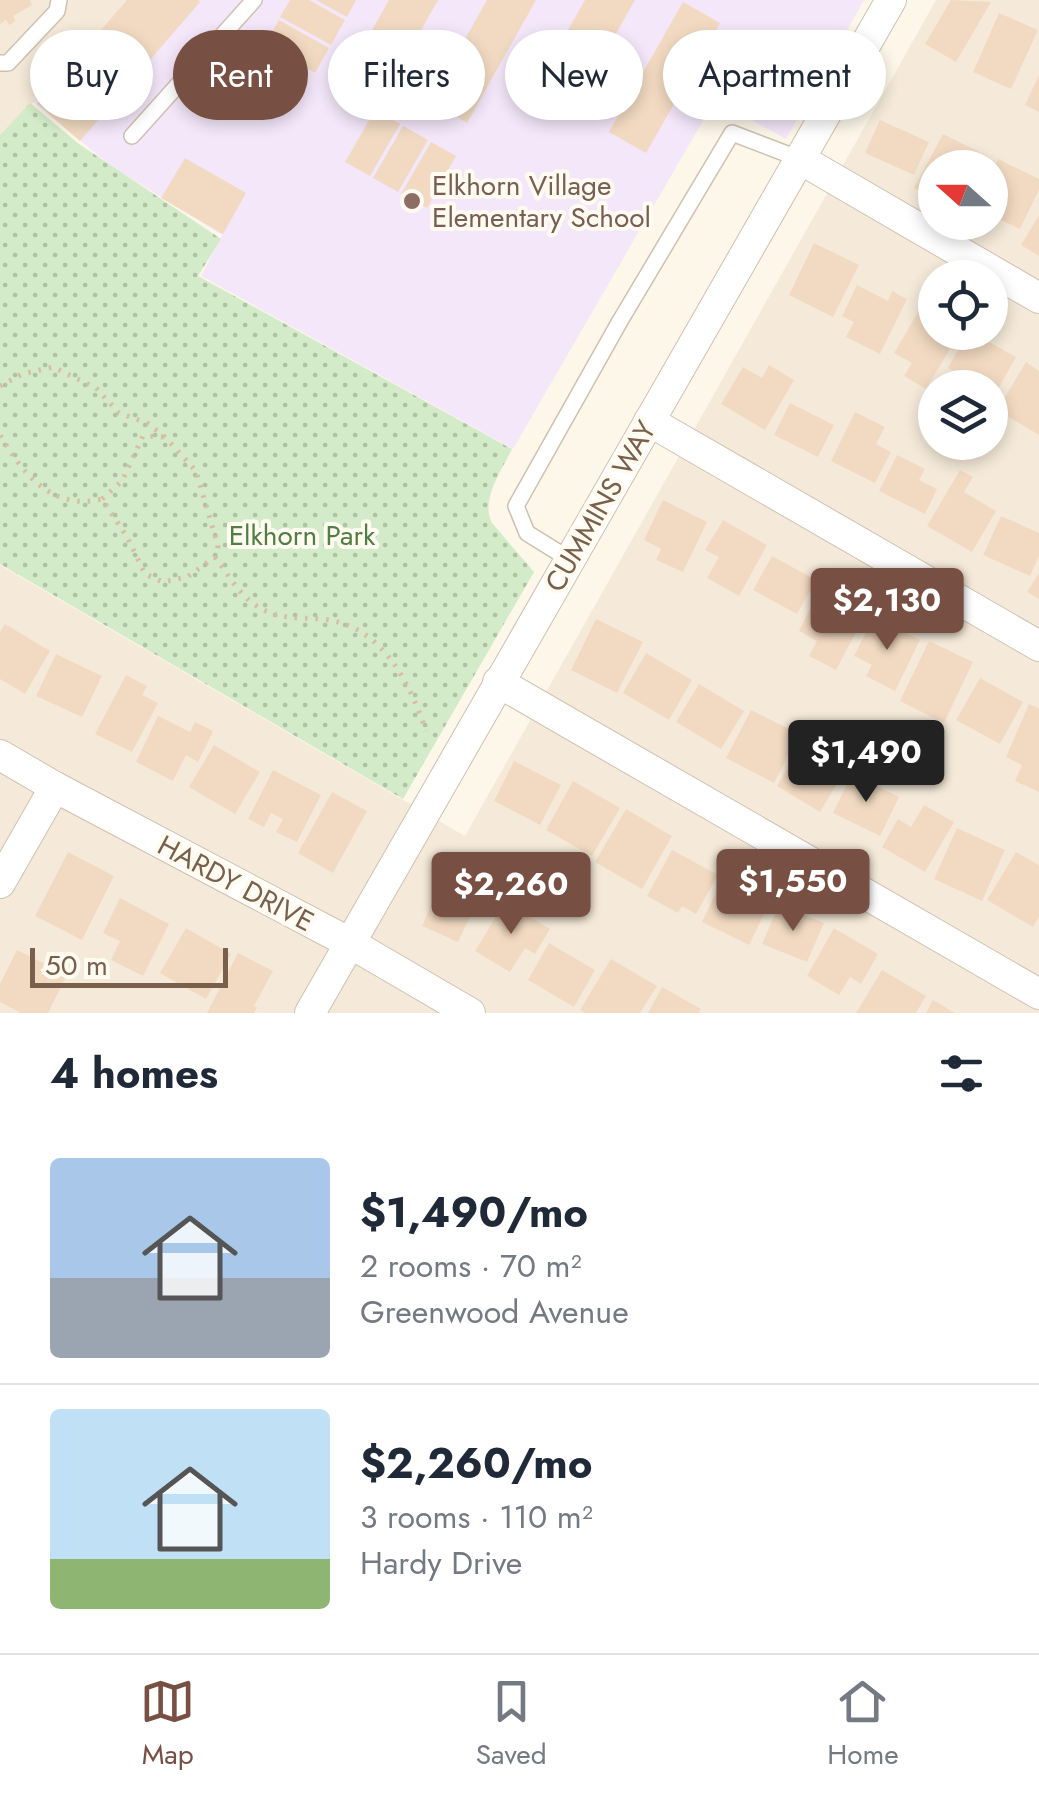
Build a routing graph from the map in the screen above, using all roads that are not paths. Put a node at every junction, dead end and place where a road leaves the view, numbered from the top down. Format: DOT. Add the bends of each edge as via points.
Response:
graph roads {
  1 [pos="58,0"];
  2 [pos="254,0"];
  3 [pos="890,0"];
  4 [pos="0,63"];
  5 [pos="132,136"];
  6 [pos="800,160"];
  7 [pos="1039,298"];
  8 [pos="649,421"];
  9 [pos="570,559"];
  10 [pos="1039,646"];
  11 [pos="498,682"];
  12 [pos="0,755"];
  13 [pos="55,787"];
  14 [pos="0,884"];
  15 [pos="350,943"];
  16 [pos="1039,994"];
  17 [pos="310,1013"];
  18 [pos="470,1013"];
  1 -- 4 [label="lane" via="58,10 8,63"];
  2 -- 5 [label="lane"];
  3 -- 6 [label="street, CUMMINS WAY"];
  6 -- 7 [label="street"];
  6 -- 8 [label="street, CUMMINS WAY"];
  6 -- 9 [label="lane" via="732,133 620,321 516,506 527,532"];
  8 -- 9 [label="street, CUMMINS WAY"];
  8 -- 10 [label="street"];
  9 -- 11 [label="street, CUMMINS WAY"];
  11 -- 15 [label="street, CUMMINS WAY"];
  11 -- 16 [label="street"];
  12 -- 13 [label="street, HARDY DRIVE"];
  13 -- 14 [label="street"];
  13 -- 15 [label="street, HARDY DRIVE"];
  15 -- 17 [label="street, CUMMINS WAY"];
  15 -- 18 [label="street, HARDY DRIVE"];
}
